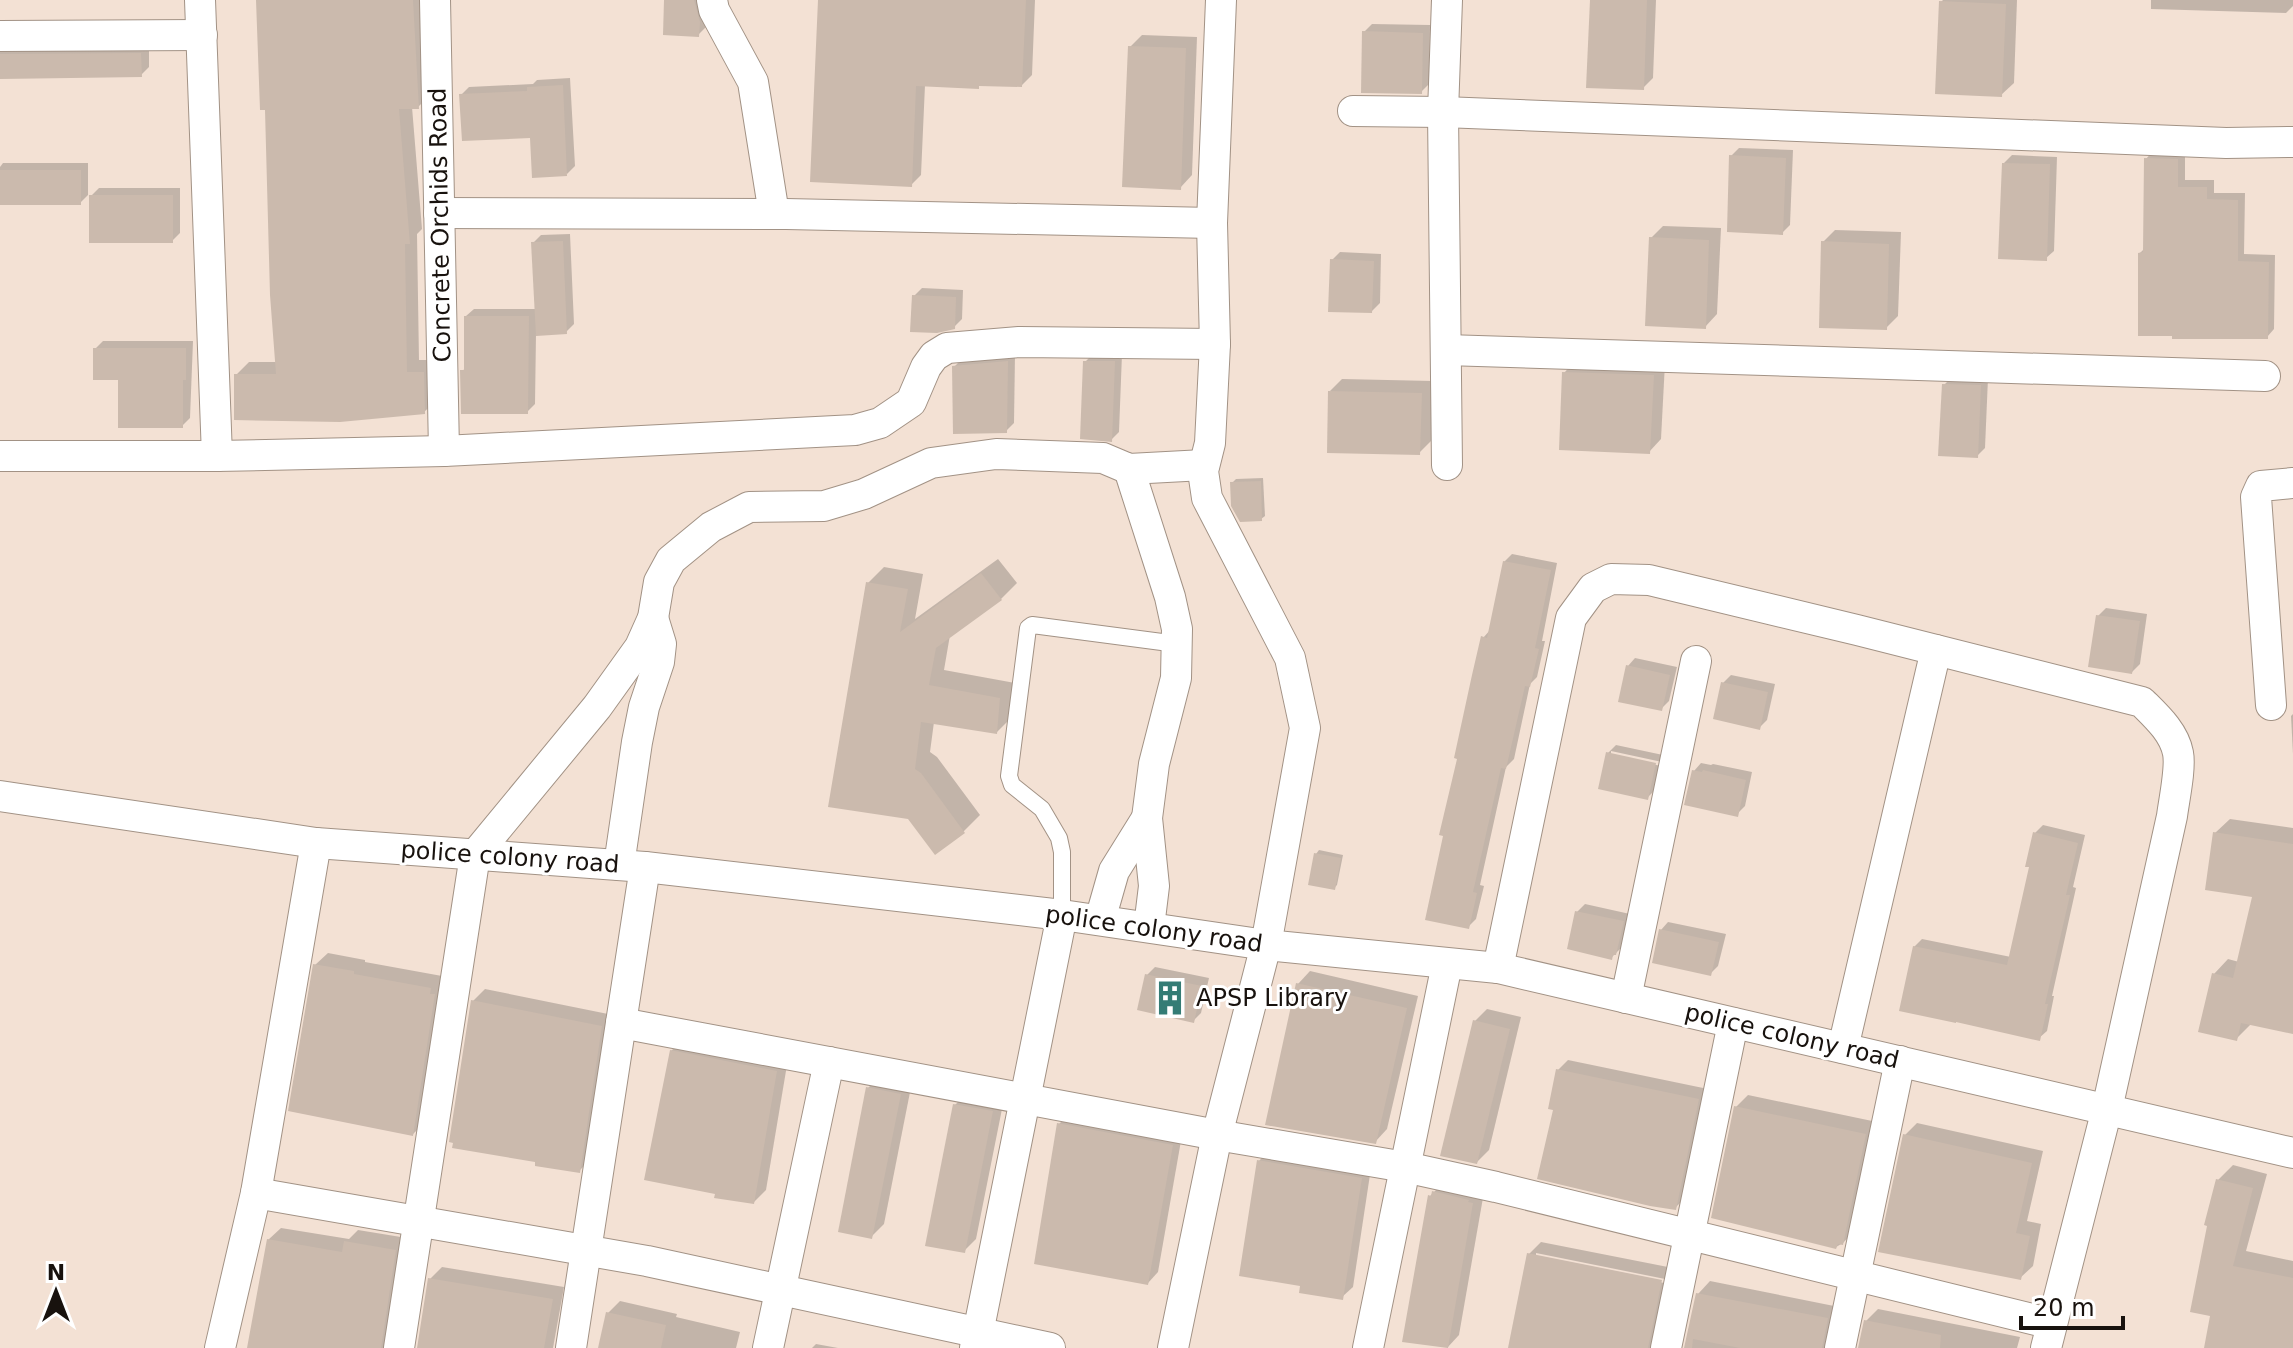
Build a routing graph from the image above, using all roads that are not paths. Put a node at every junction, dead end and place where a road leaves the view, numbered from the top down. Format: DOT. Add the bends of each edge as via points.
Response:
graph roads {
  1 [pos="200,0"];
  2 [pos="435,0"];
  3 [pos="712,0"];
  4 [pos="1221,0"];
  5 [pos="1447,0"];
  6 [pos="202,35"];
  7 [pos="0,36"];
  8 [pos="1353,111"];
  9 [pos="1443,112"];
  10 [pos="2293,142"];
  11 [pos="439,213"];
  12 [pos="774,214"];
  13 [pos="1212,223"];
  14 [pos="1215,344"];
  15 [pos="1446,350"];
  16 [pos="2265,376"];
  17 [pos="444,451"];
  18 [pos="0,456"];
  19 [pos="217,456"];
  20 [pos="1204,465"];
  21 [pos="1447,465"];
  22 [pos="1129,469"];
  23 [pos="2293,483"];
  24 [pos="653,618"];
  25 [pos="1177,644"];
  26 [pos="1936,650"];
  27 [pos="1696,661"];
  28 [pos="2271,705"];
  29 [pos="0,796"];
  30 [pos="1147,818"];
  31 [pos="316,843"];
  32 [pos="475,855"];
  33 [pos="632,866"];
  34 [pos="1062,915"];
  35 [pos="1100,920"];
  36 [pos="1149,927"];
  37 [pos="1266,945"];
  38 [pos="1447,964"];
  39 [pos="1498,968"];
  40 [pos="1626,998"];
  41 [pos="621,1023"];
  42 [pos="1733,1023"];
  43 [pos="1843,1048"];
  44 [pos="1900,1061"];
  45 [pos="829,1062"];
  46 [pos="1025,1099"];
  47 [pos="2107,1109"];
  48 [pos="1217,1135"];
  49 [pos="2293,1153"];
  50 [pos="1405,1167"];
  51 [pos="256,1193"];
  52 [pos="419,1221"];
  53 [pos="1689,1235"];
  54 [pos="586,1251"];
  55 [pos="1855,1276"];
  56 [pos="780,1291"];
  57 [pos="2049,1336"];
  58 [pos="977,1340"];
  59 [pos="220,1348"];
  60 [pos="399,1348"];
  61 [pos="571,1348"];
  62 [pos="768,1348"];
  63 [pos="1050,1348"];
  64 [pos="1173,1348"];
  65 [pos="1368,1348"];
  66 [pos="1666,1348"];
  67 [pos="1840,1348"];
  1 -- 6 [label="street"];
  2 -- 11 [label="street, Concrete Orchids Road"];
  3 -- 12 [label="street" via="753,82"];
  4 -- 13 [label="street"];
  5 -- 9 [label="street"];
  6 -- 7 [label="street"];
  6 -- 19 [label="street"];
  8 -- 9 [label="street"];
  9 -- 10 [label="street"];
  9 -- 15 [label="street"];
  11 -- 12 [label="street"];
  11 -- 17 [label="street, Concrete Orchids Road"];
  12 -- 13 [label="street"];
  13 -- 14 [label="street"];
  14 -- 17 [label="street" via="1019,342 947,348 926,367 911,402 880,423 855,430"];
  14 -- 20 [label="street"];
  15 -- 16 [label="street"];
  15 -- 21 [label="street"];
  17 -- 19 [label="street"];
  18 -- 19 [label="street"];
  20 -- 22 [label="street"];
  20 -- 37 [label="street" via="1207,498 1290,658 1305,728"];
  22 -- 24 [label="street" via="1103,458 996,454 931,463 824,506 749,507 711,527 671,560 659,582"];
  22 -- 25 [label="street" via="1170,597"];
  23 -- 28 [label="street" via="2261,486 2256,497"];
  24 -- 32 [label="street" via="640,647 597,707"];
  24 -- 33 [label="street" via="661,644 637,742"];
  25 -- 30 [label="street" via="1176,678 1154,764"];
  25 -- 34 [label="lane" via="1028,628 1009,776 1012,785 1042,809 1059,838"];
  26 -- 39 [label="street" via="1649,580 1611,579 1593,588 1571,618"];
  26 -- 43 [label="street"];
  26 -- 47 [label="street" via="2142,702 2164,724 2178,752 2172,816"];
  27 -- 40 [label="street"];
  29 -- 31 [label="street, police colony road"];
  30 -- 35 [label="street" via="1114,871"];
  30 -- 36 [label="street" via="1154,886"];
  31 -- 32 [label="street, police colony road"];
  31 -- 51 [label="street"];
  32 -- 33 [label="street, police colony road"];
  32 -- 52 [label="street"];
  33 -- 34 [label="street, police colony road"];
  33 -- 41 [label="street"];
  34 -- 35 [label="street, police colony road"];
  34 -- 46 [label="street"];
  35 -- 36 [label="street, police colony road"];
  36 -- 37 [label="street, police colony road"];
  37 -- 38 [label="street, police colony road"];
  37 -- 48 [label="street"];
  38 -- 39 [label="street, police colony road"];
  38 -- 50 [label="street"];
  39 -- 40 [label="street, police colony road"];
  40 -- 42 [label="street, police colony road"];
  41 -- 45 [label="street"];
  41 -- 54 [label="street"];
  42 -- 43 [label="street, police colony road"];
  42 -- 53 [label="street"];
  43 -- 44 [label="street, police colony road"];
  44 -- 47 [label="street, police colony road"];
  44 -- 55 [label="street"];
  45 -- 46 [label="street"];
  45 -- 56 [label="street"];
  46 -- 48 [label="street"];
  46 -- 58 [label="street"];
  47 -- 49 [label="street, police colony road"];
  47 -- 57 [label="street"];
  48 -- 50 [label="street"];
  48 -- 64 [label="street"];
  50 -- 53 [label="street"];
  50 -- 65 [label="street"];
  51 -- 52 [label="street"];
  51 -- 59 [label="street"];
  52 -- 54 [label="street"];
  52 -- 60 [label="street"];
  53 -- 55 [label="street"];
  53 -- 66 [label="street"];
  54 -- 56 [label="street"];
  54 -- 61 [label="street"];
  55 -- 57 [label="street"];
  55 -- 67 [label="street"];
  56 -- 58 [label="street"];
  56 -- 62 [label="street"];
  58 -- 63 [label="street"];
}
